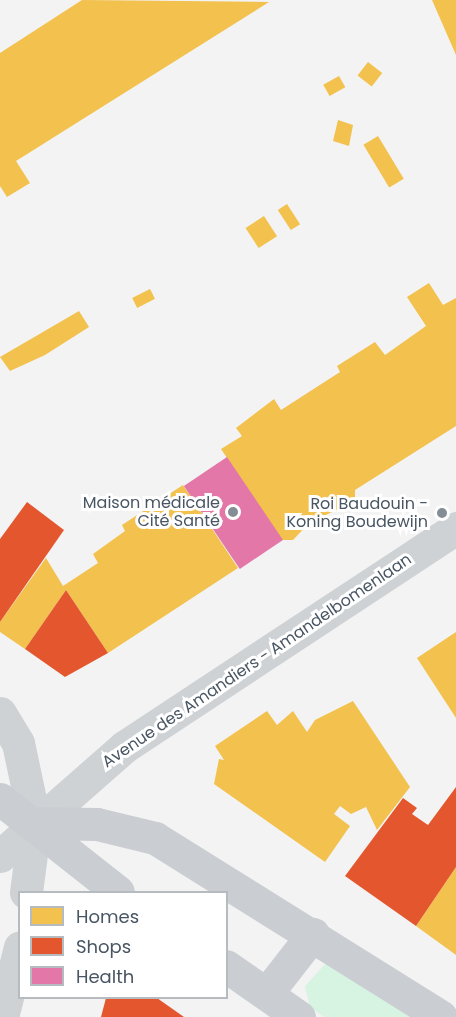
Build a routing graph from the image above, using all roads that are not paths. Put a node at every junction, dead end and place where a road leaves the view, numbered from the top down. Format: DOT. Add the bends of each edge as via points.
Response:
graph roads {
  1 [pos="456,528"];
  2 [pos="0,712"];
  3 [pos="0,799"];
  4 [pos="35,824"];
  5 [pos="0,856"];
  6 [pos="26,891"];
  7 [pos="117,891"];
  8 [pos="313,934"];
  9 [pos="18,955"];
  10 [pos="228,967"];
  11 [pos="267,993"];
  12 [pos="2,1017"];
  13 [pos="299,1017"];
  14 [pos="441,1017"];
  1 -- 4 [label="street, Avenue des Amandiers - Amandelbomenlaan" via="124,747"];
  2 -- 4 [label="street" via="18,743"];
  3 -- 4 [label="main road"];
  4 -- 5 [label="street, Avenue des Amandiers - Amandelbomenlaan"];
  4 -- 6 [label="street"];
  4 -- 7 [label="main road"];
  4 -- 8 [label="main road" via="97,824 155,838"];
  8 -- 11 [label="main road"];
  8 -- 14 [label="main road"];
  9 -- 12 [label="street"];
  10 -- 11 [label="main road"];
  11 -- 13 [label="main road"];
}
